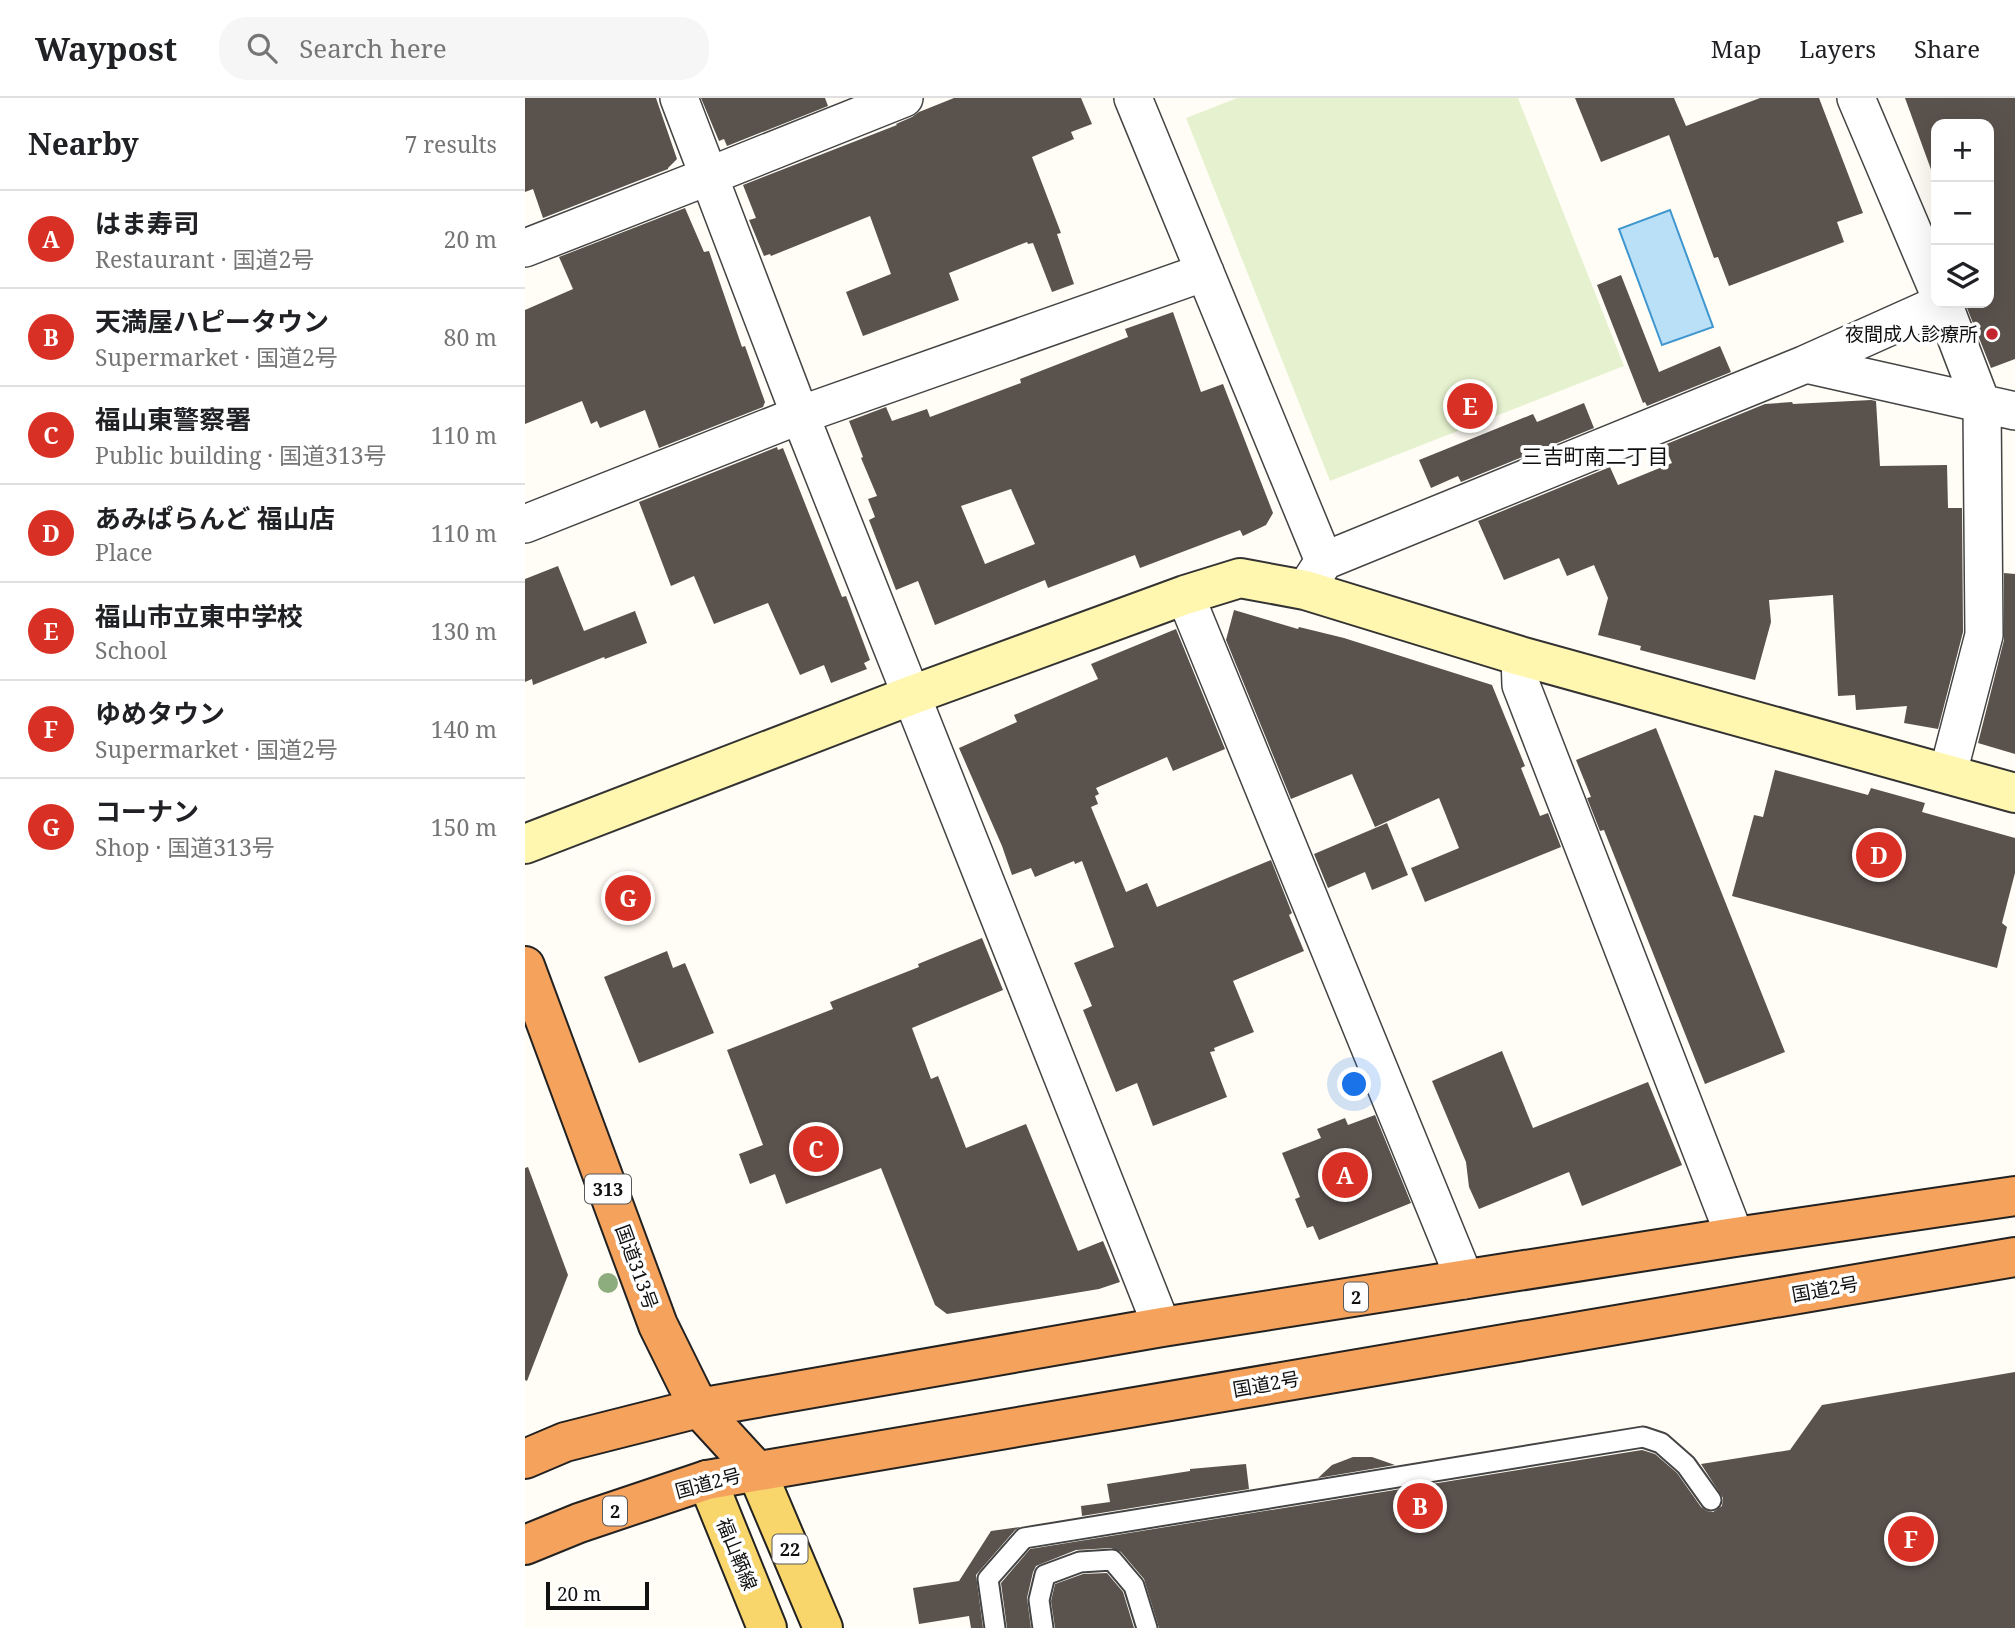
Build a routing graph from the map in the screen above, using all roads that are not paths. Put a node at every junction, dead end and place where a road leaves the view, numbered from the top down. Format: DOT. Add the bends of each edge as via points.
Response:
graph roads {
  1 [pos="679,98"];
  2 [pos="904,98"];
  3 [pos="1133,98"];
  4 [pos="1856,98"];
  5 [pos="709,177"];
  6 [pos="525,248"];
  7 [pos="1205,272"];
  8 [pos="1931,274"];
  9 [pos="1932,308"];
  10 [pos="1946,308"];
  11 [pos="1806,364"];
  12 [pos="1998,408"];
  13 [pos="800,415"];
  14 [pos="525,524"];
  15 [pos="1314,575"];
  16 [pos="1185,594"];
  17 [pos="1520,656"];
  18 [pos="912,695"];
  19 [pos="1948,773"];
  20 [pos="2015,793"];
  21 [pos="525,844"];
  22 [pos="525,966"];
  23 [pos="2015,1196"];
  24 [pos="1735,1237"];
  25 [pos="2015,1257"];
  26 [pos="1465,1279"];
  27 [pos="1162,1327"];
  28 [pos="699,1408"];
  29 [pos="525,1460"];
  30 [pos="756,1470"];
  31 [pos="707,1480"];
  32 [pos="1711,1500"];
  33 [pos="525,1545"];
  34 [pos="767,1628"];
  35 [pos="823,1628"];
  36 [pos="995,1628"];
  37 [pos="1043,1628"];
  38 [pos="1147,1628"];
  1 -- 5 [label="street"];
  2 -- 5 [label="street"];
  3 -- 7 [label="street"];
  4 -- 8 [label="street"];
  5 -- 6 [label="street"];
  5 -- 13 [label="street"];
  7 -- 13 [label="street"];
  7 -- 15 [label="street"];
  9 -- 11 [label="street"];
  10 -- 12 [label="street"];
  11 -- 12 [label="street"];
  11 -- 15 [label="street"];
  12 -- 19 [label="street" via="1984,635"];
  13 -- 14 [label="street"];
  13 -- 18 [label="street"];
  15 -- 16 [label="street" via="1240,578"];
  15 -- 17 [label="street"];
  16 -- 18 [label="street"];
  16 -- 26 [label="street"];
  17 -- 19 [label="street"];
  17 -- 24 [label="street" via="1521,685"];
  18 -- 21 [label="street"];
  18 -- 27 [label="street"];
  19 -- 20 [label="street"];
  22 -- 28 [label="highway, 国道313号 / 313" via="658,1325"];
  23 -- 24 [label="highway, 2"];
  24 -- 26 [label="highway, 2"];
  25 -- 30 [label="highway, 国道2号 / 2"];
  26 -- 27 [label="highway, 2"];
  27 -- 28 [label="highway, 2"];
  28 -- 29 [label="highway, 2" via="565,1442"];
  28 -- 30 [label="highway, 国道313号 / 313"];
  28 -- 31 [label="highway, 国道313号 / 313"];
  30 -- 31 [label="highway, 国道2号 / 2"];
  30 -- 35 [label="main road, 22"];
  31 -- 33 [label="highway, 国道2号 / 2"];
  31 -- 34 [label="main road, 福山鞆線"];
  32 -- 36 [label="lane" via="1686,1465 1661,1443 1643,1437 1024,1538 988,1579"];
  37 -- 38 [label="lane" via="1039,1600 1045,1574 1080,1562 1112,1560 1134,1586"];
}
